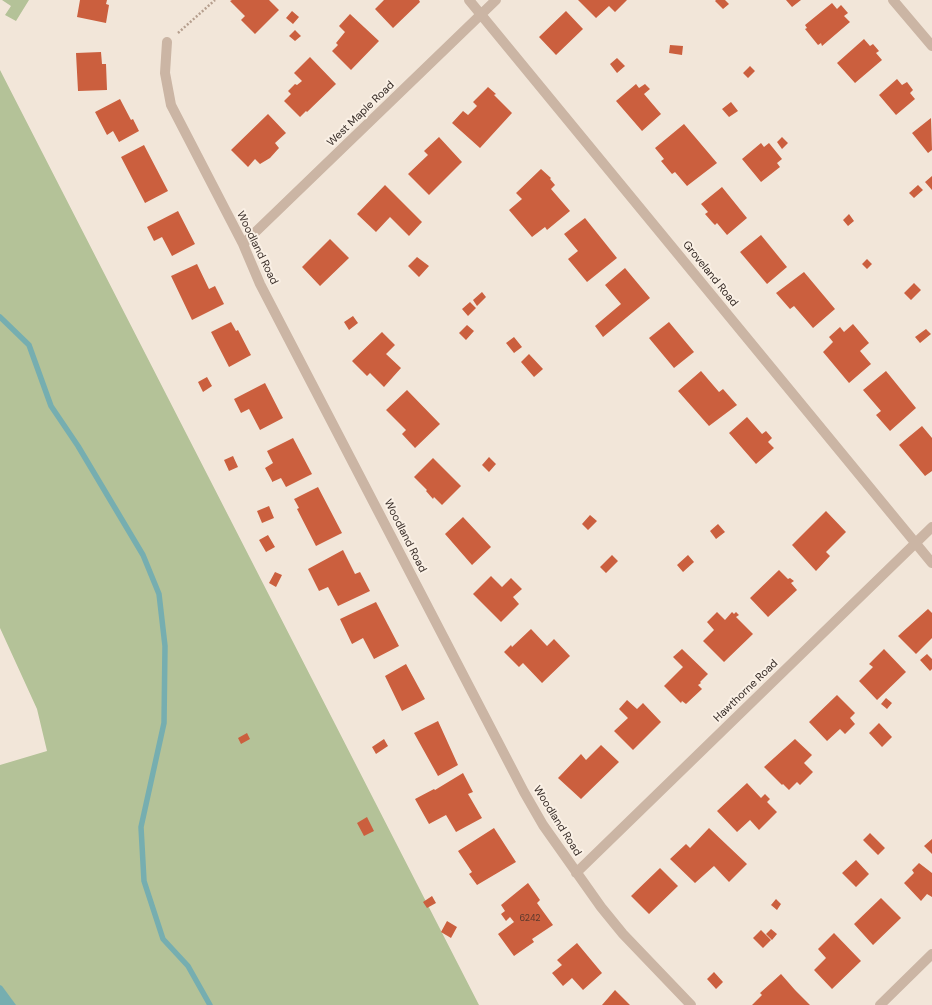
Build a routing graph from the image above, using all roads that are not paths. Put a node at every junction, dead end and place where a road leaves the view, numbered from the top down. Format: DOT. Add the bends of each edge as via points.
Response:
graph roads {
  1 [pos="469,0"];
  2 [pos="496,0"];
  3 [pos="893,0"];
  4 [pos="481,15"];
  5 [pos="167,42"];
  6 [pos="932,46"];
  7 [pos="243,244"];
  8 [pos="932,527"];
  9 [pos="916,543"];
  10 [pos="932,563"];
  11 [pos="576,873"];
  12 [pos="932,954"];
  13 [pos="692,1005"];
  14 [pos="880,1005"];
  1 -- 4 [label="street, Groveland Road"];
  2 -- 4 [label="street, West Maple Road"];
  3 -- 6 [label="street"];
  4 -- 7 [label="street, West Maple Road"];
  4 -- 9 [label="street, Groveland Road"];
  5 -- 7 [label="street, Woodland Road" via="164,73 171,105"];
  7 -- 11 [label="street, Woodland Road" via="260,284 524,792"];
  8 -- 9 [label="street, Hawthorne Road"];
  9 -- 10 [label="street, Groveland Road"];
  9 -- 11 [label="street, Hawthorne Road"];
  11 -- 13 [label="street, Woodland Road" via="622,934"];
  12 -- 14 [label="street"];
}
